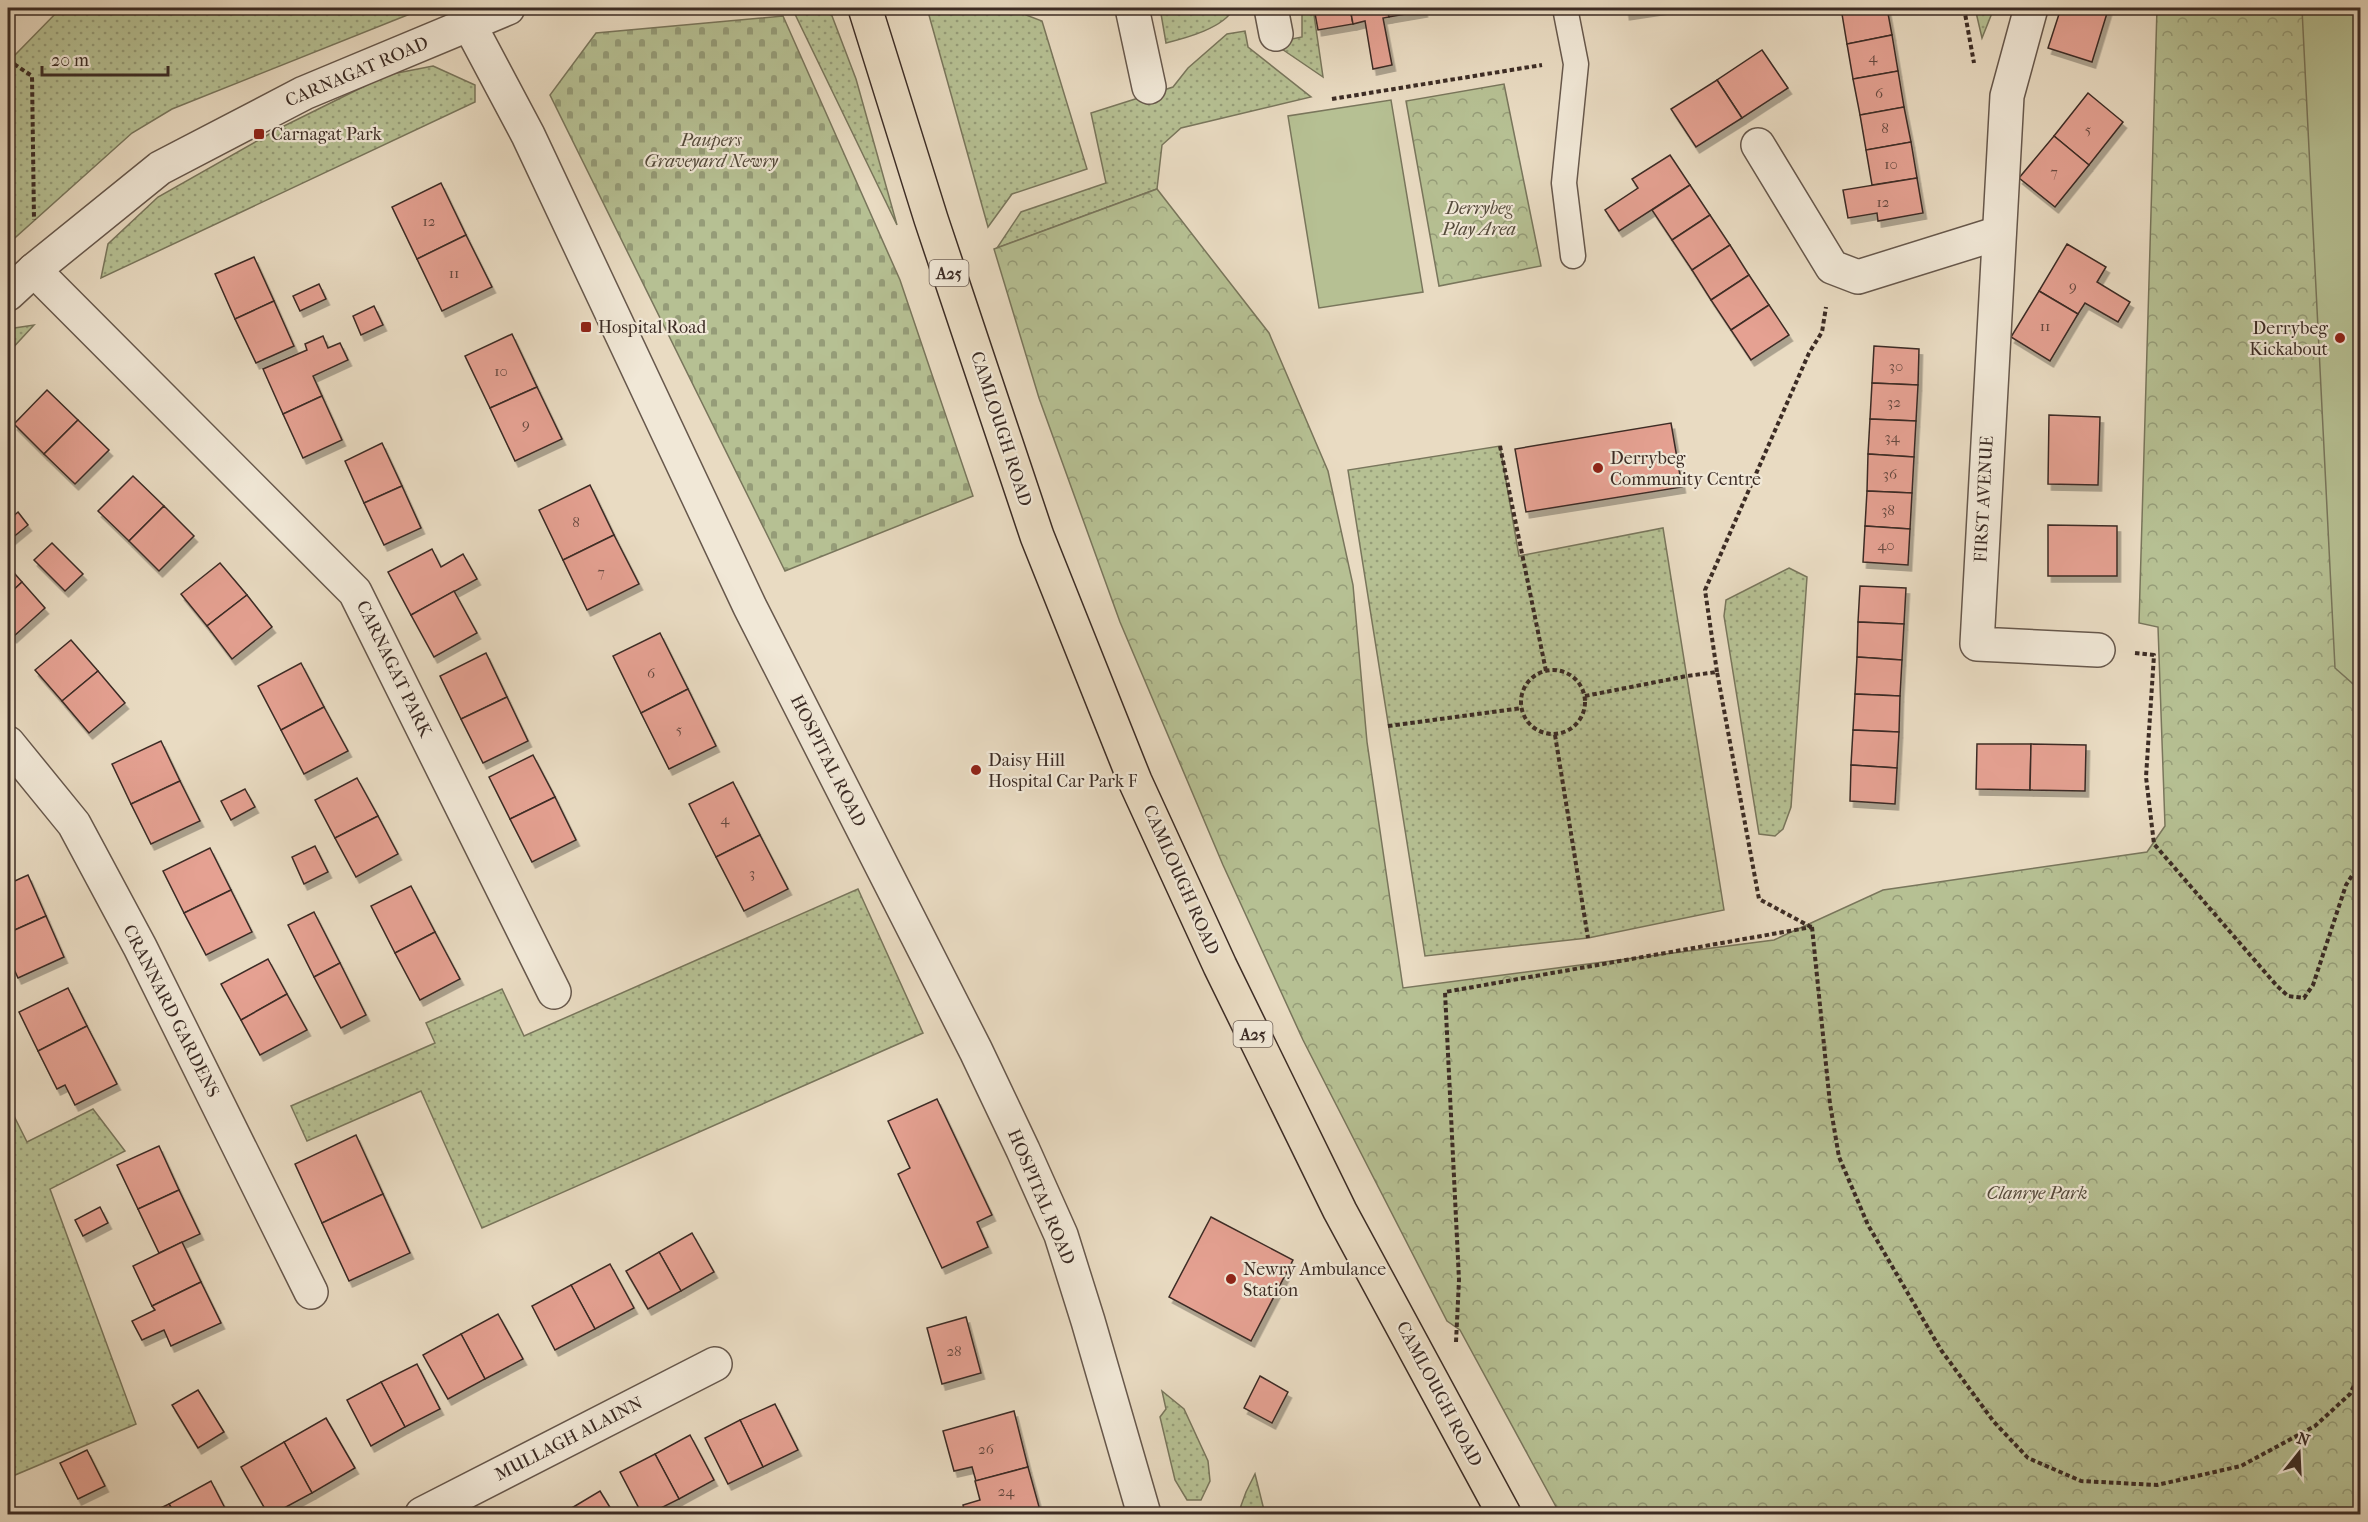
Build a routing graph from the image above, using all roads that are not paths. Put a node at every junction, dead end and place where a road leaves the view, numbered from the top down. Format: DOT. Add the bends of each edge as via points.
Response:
graph roads {
  1 [pos="508,8"];
  2 [pos="865,8"];
  3 [pos="1132,8"];
  4 [pos="1565,8"];
  5 [pos="2031,8"];
  6 [pos="469,24"];
  7 [pos="1149,87"];
  8 [pos="1758,145"];
  9 [pos="1999,233"];
  10 [pos="1573,256"];
  11 [pos="34,270"];
  12 [pos="8,294"];
  13 [pos="2098,650"];
  14 [pos="8,743"];
  15 [pos="554,992"];
  16 [pos="311,1292"];
  17 [pos="715,1364"];
  18 [pos="422,1515"];
  19 [pos="1143,1515"];
  20 [pos="1504,1515"];
  1 -- 6 [label="street, CARNAGAT ROAD"];
  2 -- 20 [label="main road, CAMLOUGH ROAD / A25" via="1037,536 1136,781 1220,966 1340,1210"];
  3 -- 7 [label="street"];
  4 -- 10 [label="lane" via="1576,64 1564,183"];
  5 -- 9 [label="street, FIRST AVENUE" via="2007,96"];
  6 -- 11 [label="street, CARNAGAT ROAD" via="303,93 160,168"];
  6 -- 19 [label="street, HOSPITAL ROAD" via="528,135 750,607 1023,1150 1061,1235"];
  8 -- 9 [label="street" via="1832,267 1858,277"];
  9 -- 13 [label="street, FIRST AVENUE" via="1977,644"];
  11 -- 12 [label="street, CARNAGAT ROAD"];
  11 -- 15 [label="street, CARNAGAT PARK" via="356,592"];
  14 -- 16 [label="street, CRANNARD GARDENS" via="74,824 140,946"];
  17 -- 18 [label="street, MULLAGH ALAINN"];
}
